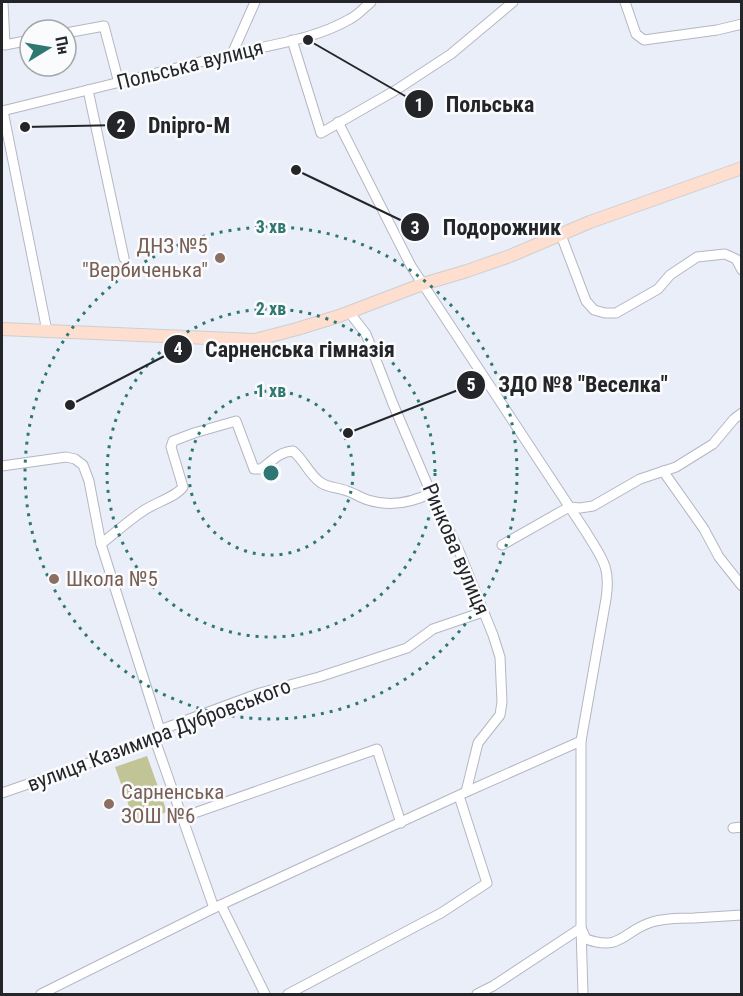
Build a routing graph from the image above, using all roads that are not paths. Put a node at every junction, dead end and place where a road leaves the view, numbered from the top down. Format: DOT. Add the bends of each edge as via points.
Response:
graph roads {
  1 [pos="3,2"];
  2 [pos="255,2"];
  3 [pos="371,2"];
  4 [pos="513,2"];
  5 [pos="625,2"];
  6 [pos="741,24"];
  7 [pos="78,31"];
  8 [pos="292,40"];
  9 [pos="18,42"];
  10 [pos="232,54"];
  11 [pos="119,83"];
  12 [pos="88,90"];
  13 [pos="2,111"];
  14 [pos="338,122"];
  15 [pos="741,168"];
  16 [pos="561,235"];
  17 [pos="124,258"];
  18 [pos="741,270"];
  19 [pos="423,284"];
  20 [pos="355,309"];
  21 [pos="2,328"];
  22 [pos="47,331"];
  23 [pos="741,413"];
  24 [pos="2,466"];
  25 [pos="663,471"];
  26 [pos="431,493"];
  27 [pos="569,507"];
  28 [pos="101,544"];
  29 [pos="502,545"];
  30 [pos="741,586"];
  31 [pos="483,612"];
  32 [pos="160,730"];
  33 [pos="155,740"];
  34 [pos="581,741"];
  35 [pos="2,794"];
  36 [pos="462,794"];
  37 [pos="183,818"];
  38 [pos="401,823"];
  39 [pos="217,907"];
  40 [pos="741,915"];
  41 [pos="581,928"];
  42 [pos="41,994"];
  43 [pos="265,994"];
  44 [pos="288,994"];
  45 [pos="477,994"];
  46 [pos="582,994"];
  1 -- 9 [label="street" via="5,45"];
  2 -- 10 [label="street"];
  3 -- 8 [label="street, Польська вулиця" via="352,18 328,30"];
  4 -- 14 [label="street" via="451,54"];
  5 -- 6 [label="street" via="636,34 644,40"];
  7 -- 11 [label="street" via="104,26"];
  8 -- 10 [label="street, Польська вулиця"];
  8 -- 14 [label="street" via="321,133"];
  10 -- 11 [label="street, Польська вулиця"];
  11 -- 12 [label="street, Польська вулиця"];
  12 -- 13 [label="street, Польська вулиця"];
  12 -- 17 [label="street"];
  13 -- 22 [label="street"];
  14 -- 19 [label="street"];
  15 -- 16 [label="main road"];
  16 -- 18 [label="street" via="586,301 594,310 605,313 616,313 658,289 670,275 697,257 725,254 736,259"];
  16 -- 19 [label="main road"];
  19 -- 20 [label="main road"];
  19 -- 27 [label="street"];
  20 -- 22 [label="main road" via="255,340"];
  20 -- 26 [label="street, Ринкова вулиця"];
  21 -- 22 [label="main road"];
  23 -- 25 [label="street" via="713,444"];
  24 -- 28 [label="street" via="66,457 83,465"];
  25 -- 27 [label="street" via="640,479 593,506"];
  25 -- 30 [label="street"];
  26 -- 28 [label="street" via="403,503 368,500 322,484 293,451 277,456 261,470 254,469 236,421 173,441 171,447 183,487 179,493 143,511"];
  26 -- 31 [label="street, Ринкова вулиця"];
  27 -- 29 [label="street"];
  27 -- 34 [label="street" via="608,574"];
  28 -- 32 [label="street"];
  31 -- 32 [label="street, вулиця Казимира Дубровського" via="434,629 407,648 260,693"];
  31 -- 36 [label="street, Ринкова вулиця" via="500,657 502,702 500,715 478,743"];
  32 -- 33 [label="street, вулиця Казимира Дубровського"];
  33 -- 35 [label="street, вулиця Казимира Дубровського"];
  33 -- 37 [label="street"];
  34 -- 36 [label="street"];
  34 -- 41 [label="street"];
  36 -- 38 [label="street"];
  36 -- 44 [label="street" via="487,882 441,913"];
  37 -- 38 [label="street" via="377,749"];
  37 -- 39 [label="street"];
  38 -- 39 [label="street"];
  39 -- 42 [label="street"];
  39 -- 43 [label="street"];
  40 -- 41 [label="street" via="652,922 608,943 586,939"];
  41 -- 45 [label="street"];
  41 -- 46 [label="street"];
}
